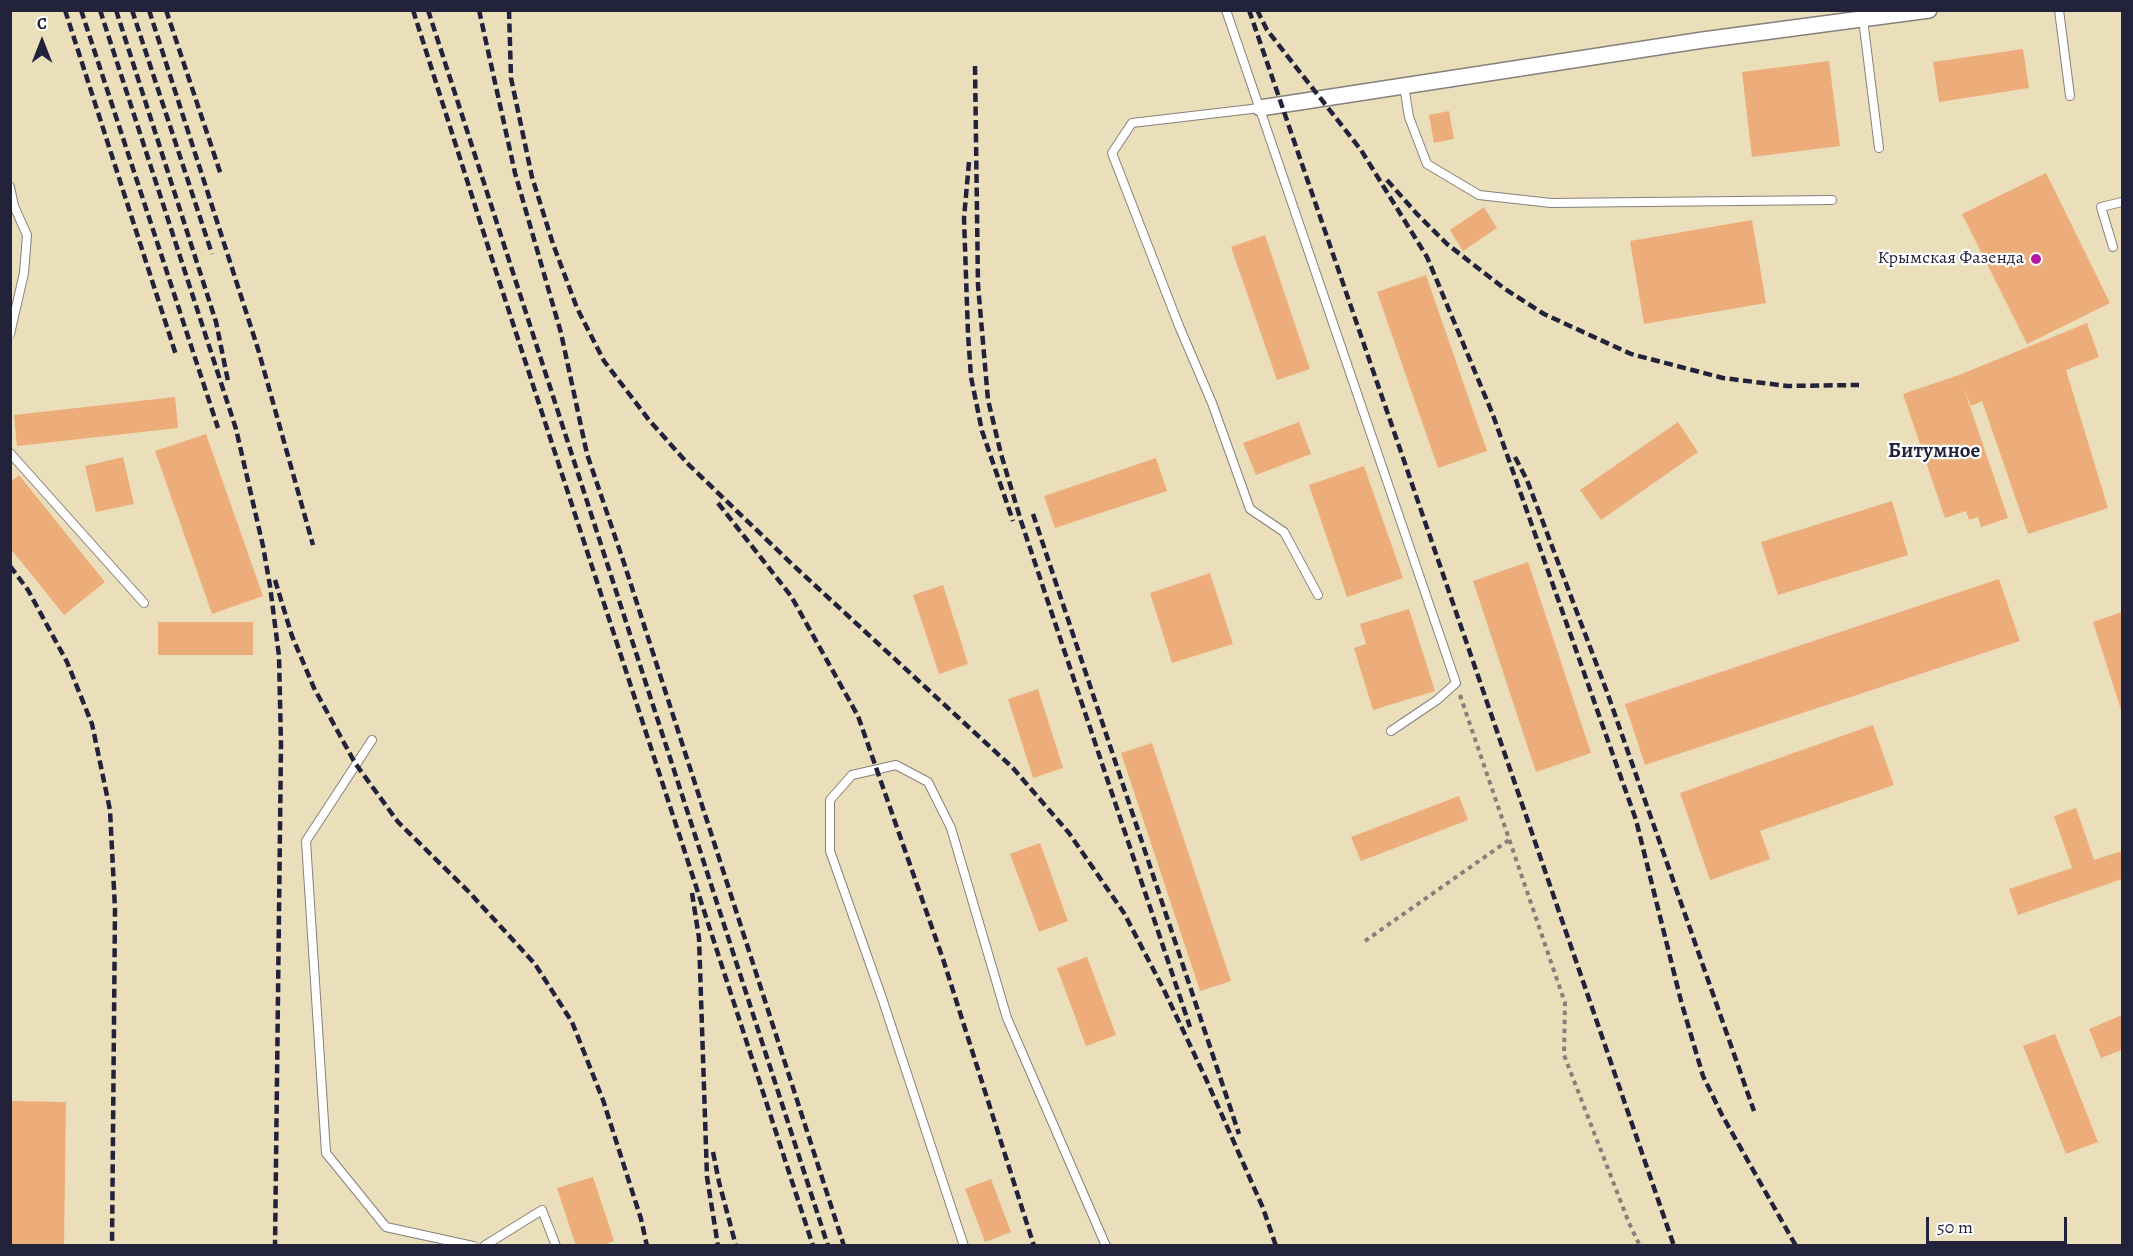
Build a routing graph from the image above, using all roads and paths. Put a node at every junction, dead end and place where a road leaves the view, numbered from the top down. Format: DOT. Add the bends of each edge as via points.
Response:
graph roads {
  1 [pos="1226,10"];
  2 [pos="1929,10"];
  3 [pos="2059,10"];
  4 [pos="1863,19"];
  5 [pos="1404,86"];
  6 [pos="2070,96"];
  7 [pos="1260,108"];
  8 [pos="1879,148"];
  9 [pos="10,187"];
  10 [pos="1832,200"];
  11 [pos="2122,202"];
  12 [pos="2113,247"];
  13 [pos="10,334"];
  14 [pos="10,453"];
  15 [pos="1318,596"];
  16 [pos="144,603"];
  17 [pos="1456,682"];
  18 [pos="1391,731"];
  19 [pos="372,740"];
  20 [pos="1509,840"];
  21 [pos="1365,941"];
  22 [pos="472,1245"];
  23 [pos="484,1245"];
  24 [pos="556,1245"];
  25 [pos="964,1245"];
  26 [pos="1106,1245"];
  27 [pos="1640,1245"];
  1 -- 7 [label="lane"];
  2 -- 4 [label="street"];
  3 -- 6 [label="lane"];
  4 -- 5 [label="street"];
  4 -- 8 [label="lane"];
  5 -- 7 [label="street"];
  5 -- 10 [label="lane" via="1409,117 1427,164 1479,195 1551,203"];
  7 -- 15 [label="lane" via="1132,123 1112,153 1250,509 1284,532"];
  7 -- 17 [label="lane"];
  9 -- 13 [label="lane" via="27,235 24,273"];
  11 -- 12 [label="lane" via="2101,207"];
  14 -- 16 [label="lane"];
  17 -- 18 [label="lane"];
  17 -- 20 [label="path"];
  19 -- 22 [label="lane" via="306,841 326,1153 386,1227"];
  20 -- 21 [label="path"];
  20 -- 27 [label="path" via="1565,1003 1564,1055"];
  23 -- 24 [label="lane" via="542,1210"];
  25 -- 26 [label="lane" via="830,851 830,800 852,775 896,765 928,782 951,828 1007,1018"];
}
